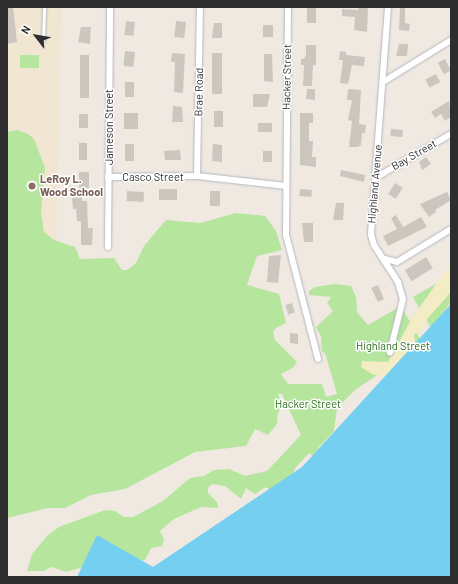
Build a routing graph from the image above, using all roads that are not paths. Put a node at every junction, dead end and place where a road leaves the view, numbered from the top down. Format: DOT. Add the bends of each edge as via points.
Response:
graph roads {
  1 [pos="44,7"];
  2 [pos="110,7"];
  3 [pos="200,7"];
  4 [pos="288,7"];
  5 [pos="388,7"];
  6 [pos="43,40"];
  7 [pos="451,40"];
  8 [pos="383,82"];
  9 [pos="451,134"];
  10 [pos="197,176"];
  11 [pos="108,177"];
  12 [pos="377,177"];
  13 [pos="286,186"];
  14 [pos="451,229"];
  15 [pos="108,247"];
  16 [pos="383,258"];
  17 [pos="390,352"];
  18 [pos="318,359"];
  1 -- 6 [label="lane"];
  2 -- 11 [label="street, Jameson Street"];
  3 -- 10 [label="street, Brae Road"];
  4 -- 13 [label="street, Hacker Street"];
  5 -- 8 [label="street, Highland Avenue"];
  7 -- 8 [label="street"];
  8 -- 12 [label="street, Highland Avenue"];
  9 -- 12 [label="street, Bay Street"];
  10 -- 11 [label="street, Casco Street"];
  10 -- 13 [label="street, Casco Street"];
  11 -- 15 [label="street, Jameson Street"];
  12 -- 16 [label="street, Highland Avenue" via="371,234 374,245"];
  13 -- 18 [label="street, Hacker Street" via="286,235"];
  14 -- 16 [label="street" via="397,262"];
  16 -- 17 [label="street, Highland Avenue" via="398,282 404,298"];
}
